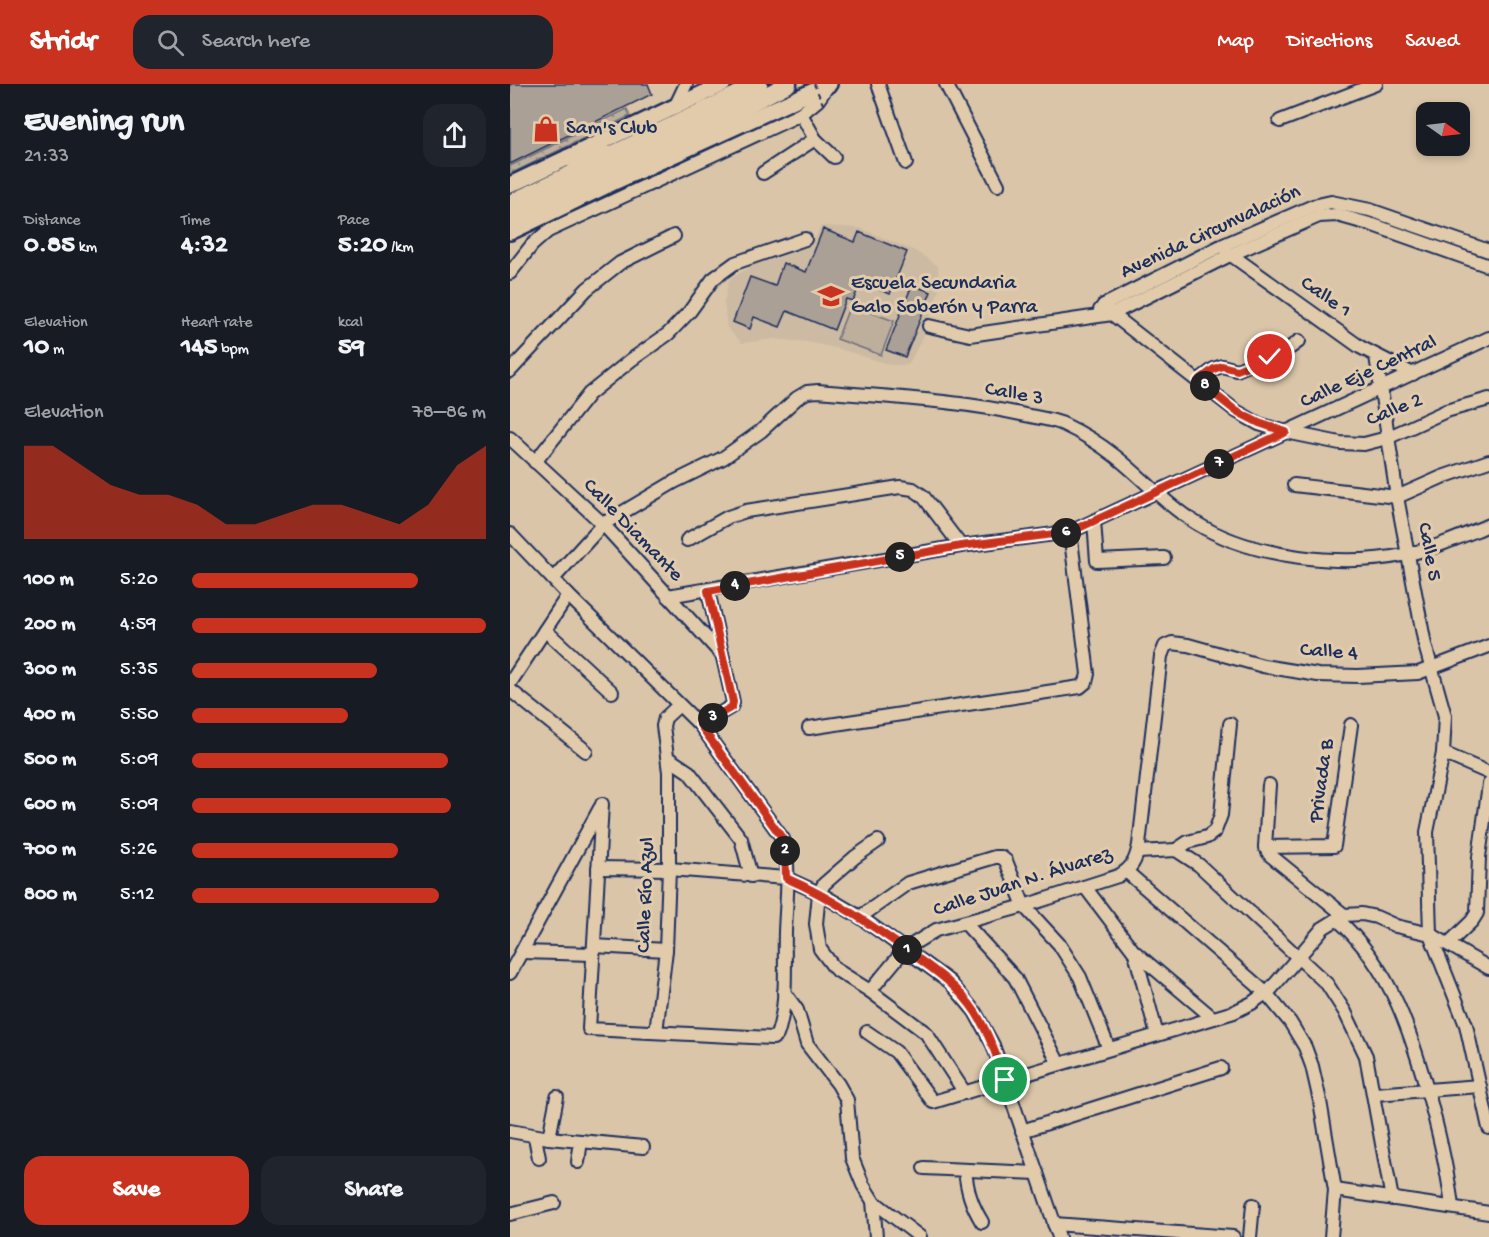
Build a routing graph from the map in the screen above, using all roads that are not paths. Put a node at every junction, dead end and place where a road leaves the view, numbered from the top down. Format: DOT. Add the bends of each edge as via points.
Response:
graph roads {
  1 [pos="687,84"];
  2 [pos="723,84"];
  3 [pos="759,84"];
  4 [pos="788,84"];
  5 [pos="829,84"];
  6 [pos="878,84"];
  7 [pos="946,84"];
  8 [pos="1376,84"];
  9 [pos="675,107"];
  10 [pos="801,114"];
  11 [pos="1280,121"];
  12 [pos="815,139"];
  13 [pos="616,152"];
  14 [pos="834,157"];
  15 [pos="568,158"];
  16 [pos="906,163"];
  17 [pos="763,173"];
  18 [pos="510,185"];
  19 [pos="998,185"];
  20 [pos="510,203"];
  21 [pos="510,217"];
  22 [pos="510,232"];
  23 [pos="674,236"];
  24 [pos="805,239"];
  25 [pos="1221,246"];
  26 [pos="1489,251"];
  27 [pos="1230,255"];
  28 [pos="1489,266"];
  29 [pos="510,273"];
  30 [pos="1108,310"];
  31 [pos="929,326"];
  32 [pos="1489,338"];
  33 [pos="1299,341"];
  34 [pos="1376,356"];
  35 [pos="510,371"];
  36 [pos="1413,374"];
  37 [pos="1198,381"];
  38 [pos="1380,389"];
  39 [pos="1489,399"];
  40 [pos="1286,432"];
  41 [pos="510,438"];
  42 [pos="1387,438"];
  43 [pos="1489,461"];
  44 [pos="535,462"];
  45 [pos="1294,485"];
  46 [pos="1155,493"];
  47 [pos="1396,497"];
  48 [pos="1094,521"];
  49 [pos="603,524"];
  50 [pos="1489,525"];
  51 [pos="1070,532"];
  52 [pos="510,534"];
  53 [pos="687,540"];
  54 [pos="961,546"];
  55 [pos="1409,554"];
  56 [pos="1164,558"];
  57 [pos="553,579"];
  58 [pos="708,591"];
  59 [pos="568,595"];
  60 [pos="668,597"];
  61 [pos="545,630"];
  62 [pos="1165,646"];
  63 [pos="1489,646"];
  64 [pos="722,655"];
  65 [pos="1432,669"];
  66 [pos="510,683"];
  67 [pos="510,690"];
  68 [pos="612,692"];
  69 [pos="679,705"];
  70 [pos="1230,724"];
  71 [pos="700,725"];
  72 [pos="1351,725"];
  73 [pos="809,728"];
  74 [pos="586,751"];
  75 [pos="1443,753"];
  76 [pos="668,758"];
  77 [pos="1489,773"];
  78 [pos="1269,784"];
  79 [pos="1489,784"];
  80 [pos="878,842"];
  81 [pos="1264,847"];
  82 [pos="1176,850"];
  83 [pos="1138,852"];
  84 [pos="598,868"];
  85 [pos="669,869"];
  86 [pos="1127,872"];
  87 [pos="751,876"];
  88 [pos="786,878"];
  89 [pos="1085,887"];
  90 [pos="819,893"];
  91 [pos="1024,906"];
  92 [pos="860,917"];
  93 [pos="1341,917"];
  94 [pos="965,923"];
  95 [pos="1430,934"];
  96 [pos="1448,944"];
  97 [pos="905,949"];
  98 [pos="594,950"];
  99 [pos="666,950"];
  100 [pos="522,952"];
  101 [pos="1136,953"];
  102 [pos="1300,957"];
  103 [pos="1489,968"];
  104 [pos="510,973"];
  105 [pos="870,991"];
  106 [pos="784,992"];
  107 [pos="1266,993"];
  108 [pos="1213,1018"];
  109 [pos="656,1032"];
  110 [pos="867,1032"];
  111 [pos="1157,1035"];
  112 [pos="1109,1049"];
  113 [pos="1059,1064"];
  114 [pos="1221,1068"];
  115 [pos="1005,1080"];
  116 [pos="1480,1086"];
  117 [pos="1427,1090"];
  118 [pos="965,1093"];
  119 [pos="1374,1094"];
  120 [pos="557,1097"];
  121 [pos="1489,1128"];
  122 [pos="510,1131"];
  123 [pos="1022,1131"];
  124 [pos="535,1137"];
  125 [pos="549,1138"];
  126 [pos="581,1141"];
  127 [pos="643,1147"];
  128 [pos="538,1158"];
  129 [pos="578,1162"];
  130 [pos="924,1168"];
  131 [pos="965,1170"];
  132 [pos="1037,1173"];
  133 [pos="1335,1190"];
  134 [pos="1392,1199"];
  135 [pos="873,1202"];
  136 [pos="554,1203"];
  137 [pos="1253,1205"];
  138 [pos="1452,1207"];
  139 [pos="1489,1213"];
  140 [pos="510,1214"];
  141 [pos="982,1222"];
  142 [pos="1054,1224"];
  143 [pos="876,1237"];
  144 [pos="920,1237"];
  145 [pos="1059,1237"];
  146 [pos="1233,1237"];
  147 [pos="1250,1237"];
  148 [pos="1331,1237"];
  1 -- 9 [label="street"];
  2 -- 9 [label="main road"];
  3 -- 13 [label="highway"];
  4 -- 21 [label="highway"];
  5 -- 10 [label="street"];
  5 -- 22 [label="main road"];
  6 -- 16 [label="street"];
  7 -- 19 [label="street"];
  8 -- 11 [label="street"];
  9 -- 15 [label="main road"];
  10 -- 12 [label="street"];
  10 -- 29 [label="street" via="548,231"];
  12 -- 14 [label="street"];
  12 -- 17 [label="street"];
  13 -- 15 [label="highway"];
  13 -- 20 [label="highway"];
  15 -- 18 [label="main road"];
  23 -- 35 [label="street" via="620,263 587,289"];
  24 -- 44 [label="street" via="735,263 713,279 668,334 589,394"];
  25 -- 26 [label="street, Avenida Circunvalación" via="1313,206 1332,202 1370,210"];
  25 -- 27 [label="street, Calle 1"];
  25 -- 30 [label="street, Avenida Circunvalación"];
  27 -- 28 [label="street, Avenida Circunvalación" via="1319,216 1337,215"];
  27 -- 30 [label="street, Avenida Circunvalación"];
  27 -- 34 [label="street, Calle 1"];
  30 -- 31 [label="street, Avenida Circunvalación" via="1093,318 969,335"];
  30 -- 37 [label="street, Calle 2"];
  32 -- 36 [label="street, Calle Eje Central"];
  33 -- 37 [label="street" via="1237,370 1227,366 1214,369"];
  34 -- 36 [label="street, Calle 1"];
  34 -- 38 [label="street, Calle 5"];
  36 -- 38 [label="street, Calle Eje Central"];
  37 -- 40 [label="street, Calle 2" via="1236,411"];
  38 -- 40 [label="street, Calle Eje Central"];
  38 -- 42 [label="street, Calle 5"];
  39 -- 42 [label="street, Calle 2" via="1446,411"];
  40 -- 42 [label="street, Calle 2" via="1340,443 1364,444"];
  40 -- 46 [label="street, Calle Eje Central"];
  41 -- 44 [label="street, Calle Diamante"];
  42 -- 47 [label="street, Calle 5"];
  43 -- 47 [label="street"];
  44 -- 49 [label="street, Calle Diamante"];
  45 -- 47 [label="street"];
  46 -- 48 [label="street, Calle Eje Central"];
  46 -- 49 [label="street, Calle 3" via="1114,456 1063,424 1008,411 818,391 797,398 723,458"];
  46 -- 55 [label="street, Calle 3" via="1196,523 1232,540 1282,554 1325,560"];
  47 -- 55 [label="street, Calle 5"];
  48 -- 51 [label="street, Calle Eje Central"];
  48 -- 56 [label="street" via="1097,561"];
  49 -- 57 [label="street, Calle 3"];
  49 -- 60 [label="street, Calle Diamante"];
  50 -- 55 [label="street, Calle 3"];
  51 -- 54 [label="street, Calle Eje Central"];
  51 -- 73 [label="street" via="1088,674 1080,687"];
  52 -- 57 [label="street"];
  53 -- 54 [label="street" via="746,511 900,487 923,496"];
  54 -- 58 [label="street, Calle Eje Central"];
  55 -- 65 [label="street, Calle 5"];
  57 -- 59 [label="street"];
  58 -- 60 [label="street, Calle Eje Central"];
  58 -- 64 [label="street"];
  59 -- 61 [label="street"];
  59 -- 69 [label="street"];
  60 -- 64 [label="street, Calle Diamante"];
  61 -- 66 [label="street"];
  61 -- 68 [label="street"];
  62 -- 65 [label="street, Calle 4" via="1188,645 1263,666 1318,675 1418,673"];
  62 -- 83 [label="street, Calle Juan N. Álvarez"];
  63 -- 65 [label="street, Calle 4"];
  64 -- 71 [label="street" via="732,707"];
  65 -- 75 [label="street, Calle 5" via="1445,716"];
  67 -- 74 [label="street"];
  69 -- 71 [label="street"];
  69 -- 76 [label="street, Calle Río Azul" via="664,718"];
  70 -- 82 [label="street" via="1221,814 1215,831"];
  71 -- 88 [label="street" via="783,839"];
  72 -- 81 [label="street, Privada B" via="1334,846"];
  75 -- 77 [label="street"];
  75 -- 95 [label="street, Calle 5" via="1427,832"];
  76 -- 85 [label="street, Calle Río Azul"];
  76 -- 87 [label="street" via="689,772 741,839"];
  78 -- 81 [label="street"];
  79 -- 96 [label="street" via="1479,857 1477,913"];
  80 -- 90 [label="street" via="847,864"];
  81 -- 93 [label="street"];
  82 -- 83 [label="street"];
  82 -- 102 [label="street" via="1199,865"];
  83 -- 86 [label="street, Calle Juan N. Álvarez"];
  84 -- 85 [label="street"];
  84 -- 98 [label="street"];
  84 -- 100 [label="street" via="602,804"];
  85 -- 87 [label="street"];
  85 -- 99 [label="street, Calle Río Azul"];
  86 -- 89 [label="street, Calle Juan N. Álvarez"];
  86 -- 107 [label="street"];
  87 -- 88 [label="street"];
  88 -- 90 [label="street"];
  88 -- 106 [label="street"];
  89 -- 91 [label="street, Calle Juan N. Álvarez"];
  89 -- 101 [label="street"];
  90 -- 92 [label="street"];
  90 -- 105 [label="street" via="816,924 820,949 835,969"];
  91 -- 92 [label="street" via="1006,861 996,857 908,883"];
  91 -- 94 [label="street, Calle Juan N. Álvarez"];
  91 -- 112 [label="street" via="1059,944 1080,977"];
  92 -- 97 [label="street"];
  93 -- 95 [label="street" via="1362,914"];
  93 -- 102 [label="street" via="1323,928"];
  93 -- 117 [label="street" via="1376,963 1405,1018"];
  94 -- 97 [label="street, Calle Juan N. Álvarez" via="936,930"];
  94 -- 113 [label="street" via="1015,978"];
  95 -- 96 [label="street"];
  95 -- 116 [label="street, Calle 5" via="1466,1025"];
  96 -- 103 [label="street"];
  97 -- 105 [label="street, Calle Juan N. Álvarez"];
  97 -- 115 [label="street" via="950,982 975,1012 993,1045"];
  98 -- 99 [label="street"];
  98 -- 100 [label="street"];
  98 -- 109 [label="street" via="589,1029"];
  99 -- 109 [label="street, Calle Río Azul"];
  100 -- 104 [label="street"];
  101 -- 108 [label="street"];
  101 -- 111 [label="street"];
  102 -- 107 [label="street"];
  102 -- 119 [label="street" via="1327,984 1345,1012 1366,1056"];
  105 -- 118 [label="street" via="926,1033"];
  106 -- 109 [label="street" via="779,1029 773,1038"];
  106 -- 135 [label="street" via="797,1010 807,1044 847,1100 852,1158"];
  107 -- 108 [label="street" via="1252,1003"];
  107 -- 133 [label="street" via="1290,1022 1312,1066"];
  108 -- 111 [label="street"];
  110 -- 118 [label="street" via="896,1052 933,1102"];
  111 -- 112 [label="street"];
  112 -- 113 [label="street"];
  113 -- 115 [label="street"];
  114 -- 123 [label="street"];
  115 -- 118 [label="street"];
  115 -- 123 [label="street"];
  116 -- 117 [label="street"];
  116 -- 121 [label="street, Calle 5"];
  117 -- 119 [label="street"];
  117 -- 138 [label="street" via="1448,1169"];
  119 -- 134 [label="street"];
  120 -- 125 [label="street"];
  122 -- 124 [label="street"];
  123 -- 132 [label="street"];
  124 -- 125 [label="street"];
  124 -- 128 [label="street"];
  125 -- 126 [label="street"];
  126 -- 127 [label="street"];
  126 -- 129 [label="street"];
  130 -- 131 [label="street"];
  131 -- 132 [label="street"];
  131 -- 141 [label="street" via="971,1204"];
  132 -- 142 [label="street"];
  133 -- 134 [label="street"];
  133 -- 148 [label="street"];
  134 -- 138 [label="street"];
  135 -- 143 [label="street"];
  135 -- 144 [label="street"];
  136 -- 140 [label="street"];
  137 -- 147 [label="street"];
  138 -- 139 [label="street"];
  142 -- 145 [label="street"];
  142 -- 146 [label="street"];
}
